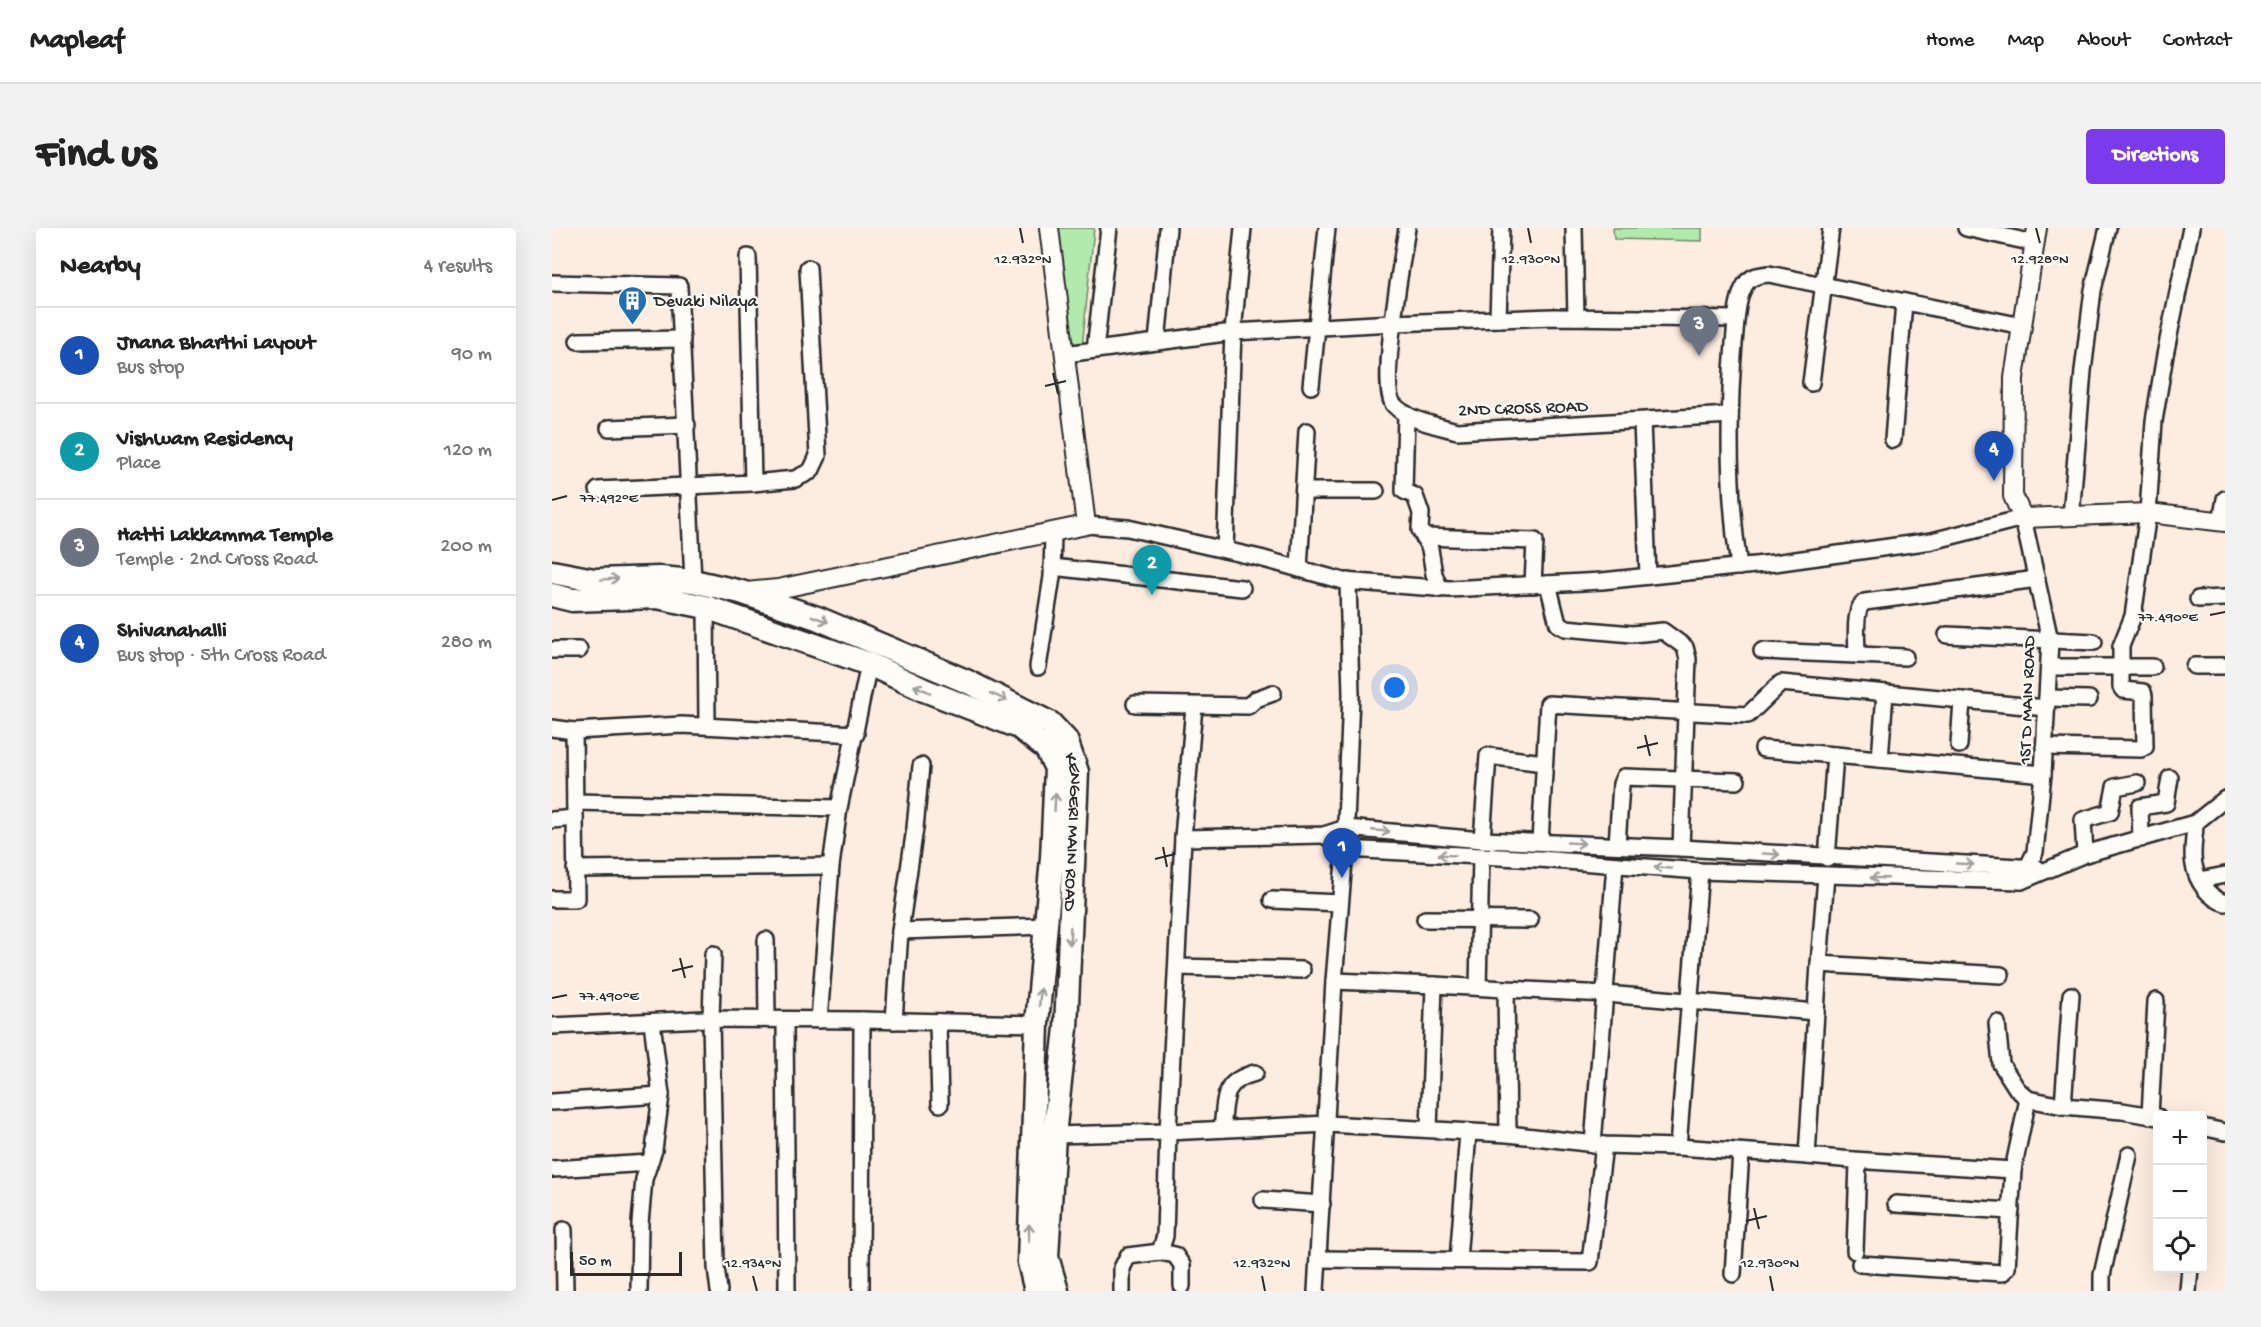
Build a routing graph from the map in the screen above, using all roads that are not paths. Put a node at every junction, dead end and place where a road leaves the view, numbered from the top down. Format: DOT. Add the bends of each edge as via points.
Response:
graph roads {
  1 [pos="1049,228"];
  2 [pos="1109,228"];
  3 [pos="1168,228"];
  4 [pos="1243,228"];
  5 [pos="1327,228"];
  6 [pos="1407,228"];
  7 [pos="1502,228"];
  8 [pos="1574,228"];
  9 [pos="1831,228"];
  10 [pos="1966,228"];
  11 [pos="2108,228"];
  12 [pos="2191,228"];
  13 [pos="2036,236"];
  14 [pos="748,257"];
  15 [pos="808,268"];
  16 [pos="552,283"];
  17 [pos="1824,285"];
  18 [pos="1904,302"];
  19 [pos="1576,317"];
  20 [pos="1498,319"];
  21 [pos="1736,319"];
  22 [pos="1393,323"];
  23 [pos="2022,326"];
  24 [pos="1317,327"];
  25 [pos="1233,332"];
  26 [pos="682,339"];
  27 [pos="578,340"];
  28 [pos="1157,342"];
  29 [pos="1095,350"];
  30 [pos="1065,354"];
  31 [pos="1811,383"];
  32 [pos="1311,386"];
  33 [pos="1406,414"];
  34 [pos="1730,415"];
  35 [pos="1642,421"];
  36 [pos="687,425"];
  37 [pos="609,428"];
  38 [pos="1308,431"];
  39 [pos="1893,440"];
  40 [pos="753,483"];
  41 [pos="688,487"];
  42 [pos="598,490"];
  43 [pos="1304,491"];
  44 [pos="1376,491"];
  45 [pos="2225,499"];
  46 [pos="2148,513"];
  47 [pos="2071,516"];
  48 [pos="2024,518"];
  49 [pos="2223,522"];
  50 [pos="1086,525"];
  51 [pos="1053,532"];
  52 [pos="1426,537"];
  53 [pos="1225,550"];
  54 [pos="1052,567"];
  55 [pos="1739,567"];
  56 [pos="1299,569"];
  57 [pos="552,572"];
  58 [pos="1648,576"];
  59 [pos="2037,579"];
  60 [pos="693,581"];
  61 [pos="1348,581"];
  62 [pos="1541,584"];
  63 [pos="790,586"];
  64 [pos="1242,588"];
  65 [pos="1440,589"];
  66 [pos="741,592"];
  67 [pos="552,595"];
  68 [pos="2225,598"];
  69 [pos="2198,599"];
  70 [pos="706,608"];
  71 [pos="791,609"];
  72 [pos="1947,635"];
  73 [pos="2050,640"];
  74 [pos="2094,642"];
  75 [pos="552,650"];
  76 [pos="579,650"];
  77 [pos="1762,651"];
  78 [pos="1857,655"];
  79 [pos="1905,657"];
  80 [pos="869,664"];
  81 [pos="2194,666"];
  82 [pos="2225,666"];
  83 [pos="1038,667"];
  84 [pos="2049,667"];
  85 [pos="2120,668"];
  86 [pos="2153,668"];
  87 [pos="1273,693"];
  88 [pos="1885,693"];
  89 [pos="2089,699"];
  90 [pos="1962,700"];
  91 [pos="2046,703"];
  92 [pos="1135,705"];
  93 [pos="1194,706"];
  94 [pos="1685,711"];
  95 [pos="707,726"];
  96 [pos="552,728"];
  97 [pos="574,731"];
  98 [pos="856,734"];
  99 [pos="1959,745"];
  100 [pos="2044,747"];
  101 [pos="1763,749"];
  102 [pos="1835,755"];
  103 [pos="1881,759"];
  104 [pos="1544,763"];
  105 [pos="921,766"];
  106 [pos="2043,774"];
  107 [pos="2170,778"];
  108 [pos="1683,779"];
  109 [pos="1737,781"];
  110 [pos="2137,783"];
  111 [pos="2225,799"];
  112 [pos="575,802"];
  113 [pos="839,808"];
  114 [pos="575,818"];
  115 [pos="552,820"];
  116 [pos="2195,822"];
  117 [pos="1346,828"];
  118 [pos="1324,834"];
  119 [pos="1183,838"];
  120 [pos="2141,839"];
  121 [pos="1482,840"];
  122 [pos="1540,842"];
  123 [pos="1617,845"];
  124 [pos="1680,848"];
  125 [pos="1345,849"];
  126 [pos="2085,854"];
  127 [pos="1481,857"];
  128 [pos="1827,858"];
  129 [pos="1615,865"];
  130 [pos="831,866"];
  131 [pos="2028,867"];
  132 [pos="575,869"];
  133 [pos="2049,869"];
  134 [pos="1700,871"];
  135 [pos="1826,876"];
  136 [pos="2225,876"];
  137 [pos="2200,880"];
  138 [pos="2021,881"];
  139 [pos="552,899"];
  140 [pos="1272,900"];
  141 [pos="1340,903"];
  142 [pos="2225,903"];
  143 [pos="1425,919"];
  144 [pos="1479,920"];
  145 [pos="1530,920"];
  146 [pos="1046,926"];
  147 [pos="900,931"];
  148 [pos="766,940"];
  149 [pos="713,954"];
  150 [pos="1819,964"];
  151 [pos="1177,967"];
  152 [pos="1302,970"];
  153 [pos="2001,975"];
  154 [pos="1334,981"];
  155 [pos="1434,985"];
  156 [pos="1478,987"];
  157 [pos="1506,989"];
  158 [pos="1606,994"];
  159 [pos="2071,995"];
  160 [pos="1689,1001"];
  161 [pos="2156,1001"];
  162 [pos="1816,1012"];
  163 [pos="711,1019"];
  164 [pos="767,1019"];
  165 [pos="785,1020"];
  166 [pos="819,1020"];
  167 [pos="862,1020"];
  168 [pos="894,1021"];
  169 [pos="652,1022"];
  170 [pos="938,1022"];
  171 [pos="1997,1023"];
  172 [pos="1037,1024"];
  173 [pos="552,1026"];
  174 [pos="1255,1074"];
  175 [pos="661,1095"];
  176 [pos="2028,1100"];
  177 [pos="552,1102"];
  178 [pos="940,1104"];
  179 [pos="2063,1106"];
  180 [pos="2154,1111"];
  181 [pos="2153,1116"];
  182 [pos="1327,1124"];
  183 [pos="2207,1128"];
  184 [pos="1222,1129"];
  185 [pos="1429,1129"];
  186 [pos="1168,1132"];
  187 [pos="2225,1132"];
  188 [pos="1468,1133"];
  189 [pos="1508,1134"];
  190 [pos="1054,1135"];
  191 [pos="1599,1145"];
  192 [pos="1678,1147"];
  193 [pos="1741,1152"];
  194 [pos="2129,1155"];
  195 [pos="1806,1156"];
  196 [pos="1853,1160"];
  197 [pos="649,1163"];
  198 [pos="552,1169"];
  199 [pos="2013,1170"];
  200 [pos="1263,1200"];
  201 [pos="1322,1204"];
  202 [pos="1896,1204"];
  203 [pos="2011,1211"];
  204 [pos="564,1230"];
  205 [pos="1160,1252"];
  206 [pos="1318,1259"];
  207 [pos="1458,1260"];
  208 [pos="2190,1273"];
  209 [pos="1733,1274"];
  210 [pos="1182,1286"];
  211 [pos="565,1291"];
  212 [pos="639,1291"];
  213 [pos="720,1291"];
  214 [pos="787,1291"];
  215 [pos="861,1291"];
  216 [pos="1036,1291"];
  217 [pos="1057,1291"];
  218 [pos="1122,1291"];
  219 [pos="1316,1291"];
  220 [pos="2102,1291"];
  221 [pos="2188,1291"];
  1 -- 30 [label="street"];
  2 -- 29 [label="street"];
  3 -- 28 [label="street"];
  4 -- 25 [label="street"];
  5 -- 24 [label="street"];
  6 -- 22 [label="street"];
  7 -- 20 [label="street"];
  8 -- 19 [label="street"];
  9 -- 17 [label="street"];
  10 -- 13 [label="street"];
  11 -- 47 [label="street" via="2093,290"];
  12 -- 46 [label="street" via="2154,421"];
  13 -- 23 [label="street"];
  14 -- 40 [label="street"];
  15 -- 40 [label="street" via="818,456 811,471 795,479"];
  16 -- 26 [label="street" via="679,286"];
  17 -- 18 [label="street"];
  17 -- 21 [label="street" via="1769,274 1754,276 1746,283"];
  17 -- 31 [label="street"];
  18 -- 23 [label="street"];
  18 -- 39 [label="street"];
  19 -- 20 [label="street"];
  19 -- 21 [label="street"];
  20 -- 22 [label="street"];
  21 -- 34 [label="street"];
  22 -- 24 [label="street"];
  22 -- 33 [label="street" via="1389,388 1392,403"];
  23 -- 48 [label="street" via="2014,378 2013,496"];
  24 -- 25 [label="street"];
  24 -- 32 [label="street"];
  25 -- 28 [label="street"];
  25 -- 53 [label="street"];
  26 -- 27 [label="street"];
  26 -- 36 [label="street"];
  28 -- 29 [label="street"];
  29 -- 30 [label="street"];
  30 -- 50 [label="street"];
  33 -- 35 [label="street, 2ND CROSS ROAD" via="1457,431"];
  33 -- 52 [label="street" via="1404,491 1415,496 1421,513 1420,530"];
  34 -- 35 [label="street, 2ND CROSS ROAD"];
  34 -- 55 [label="street"];
  35 -- 58 [label="street"];
  36 -- 37 [label="street"];
  36 -- 41 [label="street"];
  38 -- 43 [label="street"];
  40 -- 41 [label="street"];
  41 -- 42 [label="street"];
  41 -- 60 [label="street"];
  43 -- 44 [label="street"];
  43 -- 56 [label="street"];
  45 -- 49 [label="street"];
  46 -- 47 [label="street"];
  46 -- 49 [label="street"];
  46 -- 85 [label="street" via="2133,616 2121,646"];
  47 -- 48 [label="street"];
  48 -- 55 [label="street" via="1932,541"];
  48 -- 59 [label="street, 1ST D MAIN ROAD"];
  50 -- 51 [label="street"];
  50 -- 53 [label="street" via="1128,528"];
  51 -- 54 [label="street"];
  51 -- 63 [label="street"];
  52 -- 62 [label="street" via="1535,541"];
  52 -- 65 [label="street"];
  53 -- 56 [label="street"];
  54 -- 64 [label="street"];
  54 -- 83 [label="street"];
  55 -- 58 [label="street"];
  56 -- 61 [label="street"];
  57 -- 60 [label="main road, KENGERI MAIN ROAD, one-way" via="594,580"];
  58 -- 62 [label="street"];
  59 -- 73 [label="street, 1ST D MAIN ROAD"];
  59 -- 78 [label="street" via="1865,602 1857,611"];
  60 -- 66 [label="main road, KENGERI MAIN ROAD"];
  61 -- 65 [label="street"];
  61 -- 117 [label="street" via="1351,695"];
  62 -- 65 [label="street"];
  62 -- 94 [label="street" via="1558,624 1565,628 1632,634 1664,631 1684,646 1688,659"];
  63 -- 66 [label="street"];
  63 -- 71 [label="main road" via="783,600"];
  66 -- 71 [label="main road, KENGERI MAIN ROAD"];
  67 -- 70 [label="main road, KENGERI MAIN ROAD" via="572,600 657,597"];
  68 -- 69 [label="street"];
  70 -- 80 [label="main road, KENGERI MAIN ROAD"];
  70 -- 95 [label="street"];
  71 -- 190 [label="main road, KENGERI MAIN ROAD, one-way" via="978,687 1050,723 1066,740 1077,772 1066,1028"];
  72 -- 73 [label="street"];
  73 -- 74 [label="street"];
  73 -- 84 [label="street, 1ST D MAIN ROAD"];
  75 -- 76 [label="street"];
  77 -- 78 [label="street"];
  78 -- 79 [label="street"];
  80 -- 98 [label="street"];
  146 -- 80 [label="main road, KENGERI MAIN ROAD, one-way" via="1056,768 1046,748 1019,727"];
  81 -- 82 [label="street"];
  84 -- 85 [label="street"];
  84 -- 91 [label="street, 1ST D MAIN ROAD"];
  85 -- 86 [label="street"];
  85 -- 100 [label="street" via="2123,690 2143,692 2145,747"];
  87 -- 93 [label="street" via="1248,706"];
  88 -- 90 [label="street"];
  88 -- 94 [label="street" via="1781,683 1748,715"];
  88 -- 103 [label="street"];
  89 -- 91 [label="street"];
  90 -- 91 [label="street"];
  90 -- 99 [label="street"];
  91 -- 100 [label="street, 1ST D MAIN ROAD"];
  92 -- 93 [label="street"];
  93 -- 119 [label="street"];
  94 -- 104 [label="street" via="1548,704"];
  94 -- 108 [label="street"];
  95 -- 97 [label="street"];
  95 -- 98 [label="street"];
  96 -- 97 [label="street"];
  97 -- 112 [label="street"];
  98 -- 113 [label="street"];
  100 -- 106 [label="street, 1ST D MAIN ROAD"];
  101 -- 102 [label="street"];
  102 -- 103 [label="street"];
  102 -- 128 [label="street"];
  103 -- 106 [label="street"];
  104 -- 121 [label="street" via="1488,756"];
  104 -- 122 [label="street"];
  105 -- 147 [label="street"];
  106 -- 131 [label="street, 1ST D MAIN ROAD" via="2035,852"];
  107 -- 120 [label="street" via="2166,803 2140,807"];
  108 -- 109 [label="street"];
  108 -- 123 [label="street" via="1623,778"];
  108 -- 124 [label="street"];
  110 -- 126 [label="street" via="2115,787 2110,812 2083,820"];
  111 -- 116 [label="street"];
  112 -- 113 [label="street"];
  112 -- 114 [label="street"];
  113 -- 130 [label="street"];
  114 -- 115 [label="street"];
  114 -- 132 [label="street"];
  116 -- 120 [label="street"];
  116 -- 137 [label="street" via="2193,865"];
  117 -- 118 [label="street"];
  117 -- 121 [label="street, one-way"];
  117 -- 125 [label="street"];
  118 -- 119 [label="street"];
  118 -- 125 [label="street"];
  119 -- 151 [label="street"];
  120 -- 126 [label="street"];
  121 -- 122 [label="street"];
  122 -- 123 [label="street, one-way"];
  123 -- 124 [label="street"];
  124 -- 128 [label="street, one-way"];
  127 -- 125 [label="street, one-way"];
  125 -- 141 [label="street"];
  126 -- 133 [label="street"];
  127 -- 129 [label="street"];
  127 -- 144 [label="street"];
  128 -- 131 [label="street, one-way"];
  134 -- 129 [label="street, one-way"];
  129 -- 158 [label="street"];
  130 -- 132 [label="street"];
  130 -- 166 [label="street"];
  131 -- 133 [label="street"];
  131 -- 138 [label="street, 1ST D MAIN ROAD"];
  132 -- 139 [label="street" via="576,899"];
  133 -- 138 [label="street"];
  134 -- 135 [label="street"];
  134 -- 160 [label="street"];
  138 -- 135 [label="street, one-way"];
  135 -- 150 [label="street"];
  136 -- 137 [label="street"];
  137 -- 142 [label="street" via="2206,893"];
  140 -- 141 [label="street"];
  141 -- 154 [label="street"];
  143 -- 144 [label="street"];
  144 -- 145 [label="street"];
  144 -- 156 [label="street"];
  146 -- 147 [label="street"];
  172 -- 146 [label="main road, KENGERI MAIN ROAD, one-way"];
  147 -- 168 [label="street"];
  148 -- 164 [label="street"];
  149 -- 163 [label="street"];
  150 -- 153 [label="street"];
  150 -- 162 [label="street"];
  151 -- 152 [label="street"];
  151 -- 186 [label="street"];
  154 -- 155 [label="street"];
  154 -- 182 [label="street"];
  155 -- 156 [label="street"];
  155 -- 185 [label="street"];
  156 -- 157 [label="street"];
  157 -- 158 [label="street"];
  157 -- 189 [label="street"];
  158 -- 160 [label="street"];
  158 -- 191 [label="street"];
  159 -- 179 [label="street"];
  160 -- 162 [label="street"];
  160 -- 192 [label="street"];
  161 -- 180 [label="street"];
  162 -- 195 [label="street"];
  163 -- 164 [label="street"];
  163 -- 169 [label="street"];
  163 -- 213 [label="street" via="716,1267"];
  164 -- 165 [label="street"];
  165 -- 166 [label="street"];
  165 -- 214 [label="street"];
  166 -- 167 [label="street"];
  167 -- 168 [label="street"];
  167 -- 215 [label="street"];
  168 -- 170 [label="street"];
  169 -- 173 [label="street"];
  169 -- 175 [label="street"];
  170 -- 172 [label="street"];
  170 -- 178 [label="street"];
  171 -- 176 [label="street" via="2001,1064"];
  216 -- 172 [label="main road, KENGERI MAIN ROAD, one-way" via="1029,1262"];
  174 -- 184 [label="street" via="1238,1078 1230,1086"];
  175 -- 177 [label="street"];
  175 -- 197 [label="street"];
  176 -- 179 [label="street"];
  176 -- 199 [label="street"];
  179 -- 181 [label="street"];
  182 -- 184 [label="street"];
  182 -- 185 [label="street"];
  182 -- 201 [label="street"];
  183 -- 187 [label="street"];
  184 -- 186 [label="street"];
  185 -- 188 [label="street"];
  186 -- 190 [label="street"];
  186 -- 205 [label="street" via="1165,1236"];
  188 -- 189 [label="street"];
  188 -- 207 [label="street"];
  189 -- 191 [label="street"];
  190 -- 217 [label="main road, KENGERI MAIN ROAD" via="1047,1257"];
  191 -- 192 [label="street"];
  191 -- 207 [label="street" via="1590,1262"];
  192 -- 193 [label="street"];
  193 -- 195 [label="street"];
  193 -- 209 [label="street"];
  194 -- 220 [label="street" via="2102,1275"];
  195 -- 196 [label="street"];
  196 -- 199 [label="street"];
  196 -- 203 [label="street" via="1858,1165 1858,1258 2002,1274 2007,1269"];
  197 -- 198 [label="street"];
  197 -- 212 [label="street" via="640,1223"];
  199 -- 203 [label="street"];
  200 -- 201 [label="street"];
  201 -- 206 [label="street"];
  202 -- 203 [label="street"];
  204 -- 211 [label="street"];
  205 -- 210 [label="street" via="1175,1255 1182,1266"];
  205 -- 218 [label="street" via="1128,1256 1122,1268"];
  206 -- 207 [label="street"];
  206 -- 219 [label="street"];
  208 -- 221 [label="street"];
}
